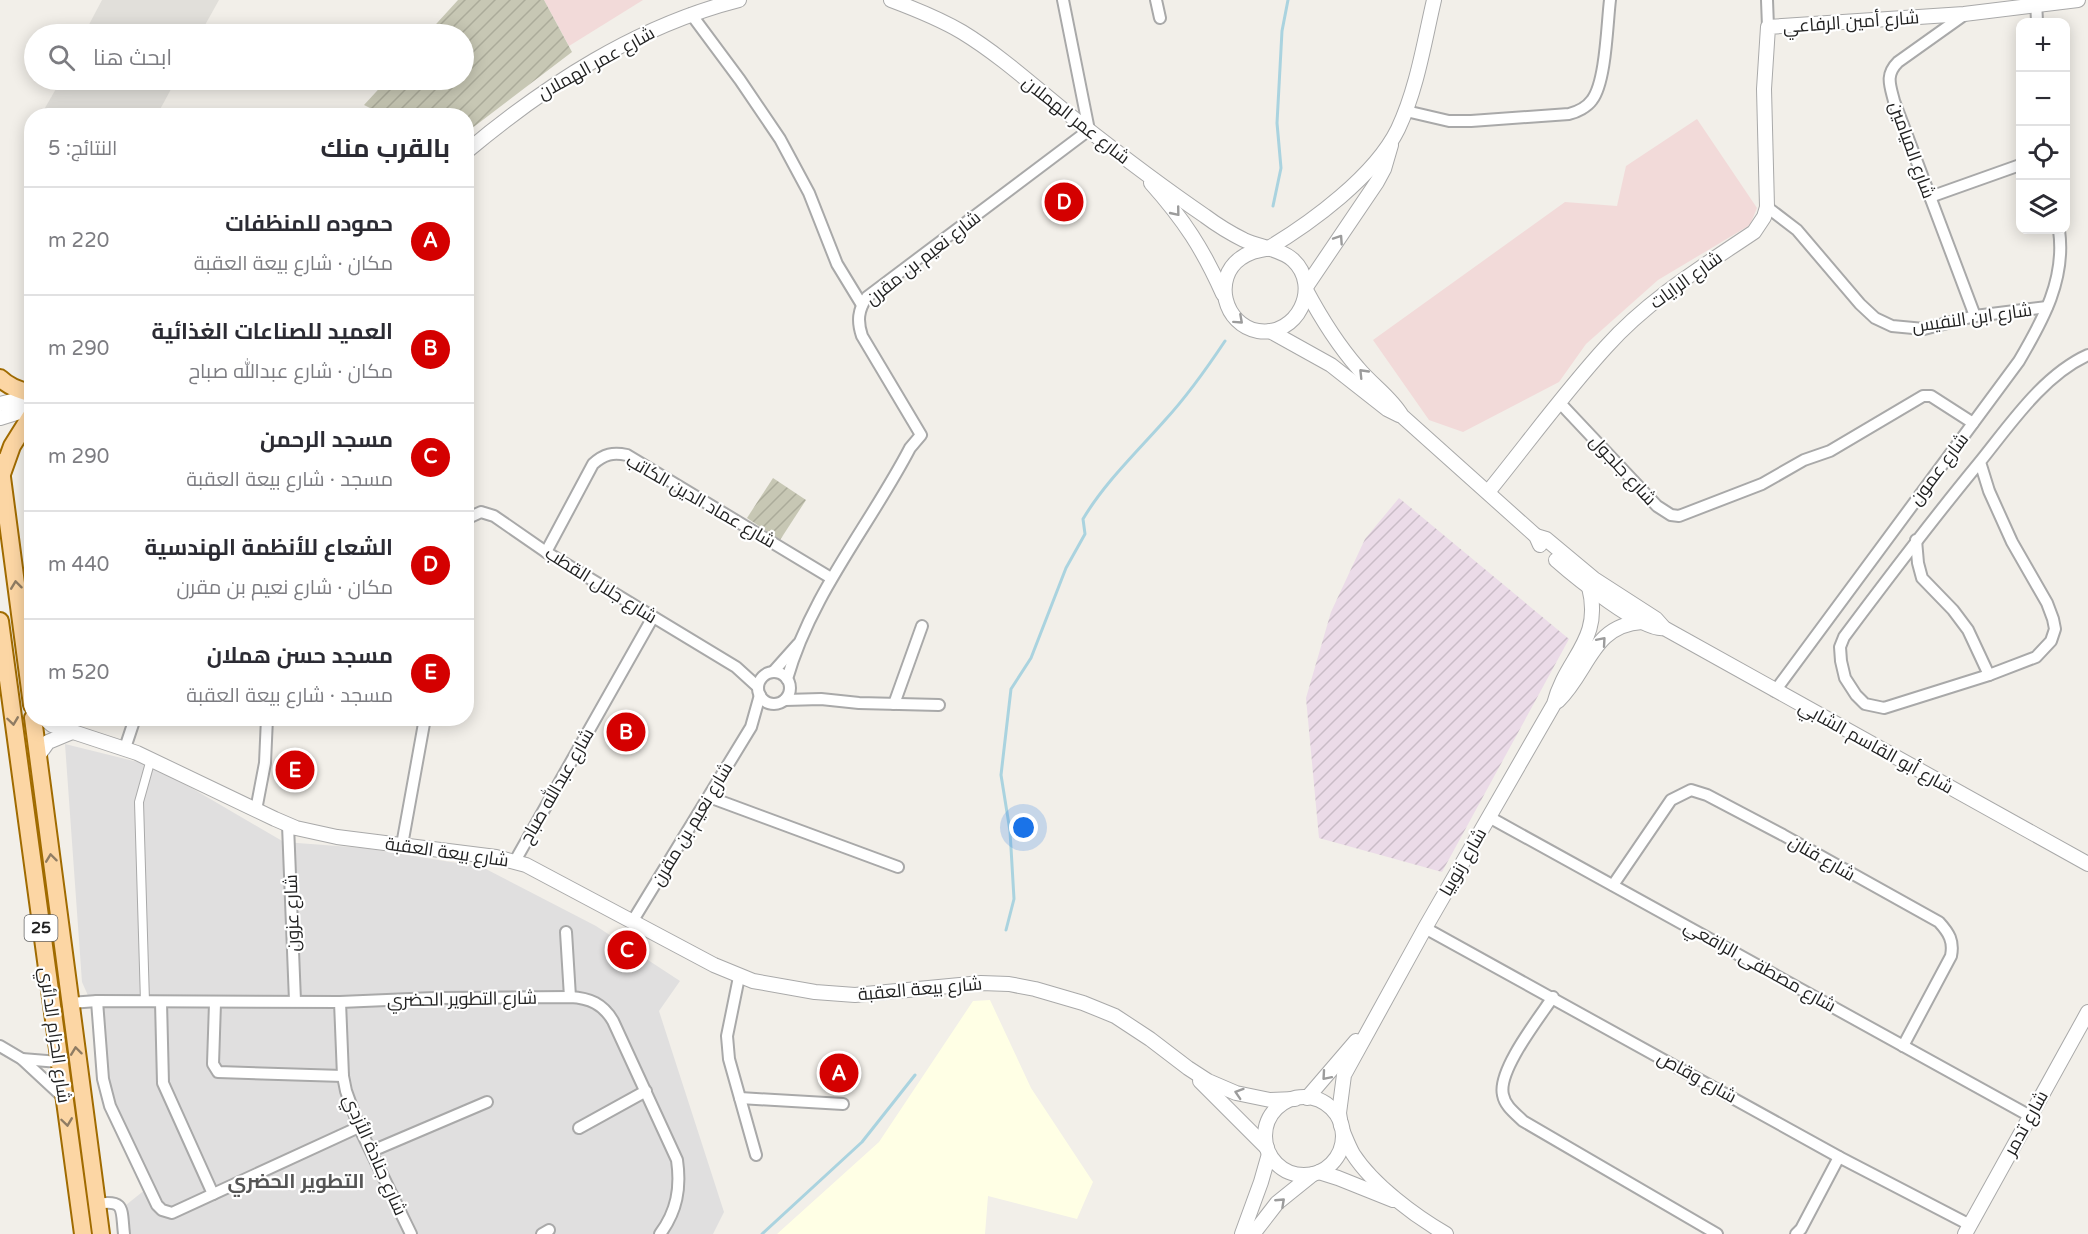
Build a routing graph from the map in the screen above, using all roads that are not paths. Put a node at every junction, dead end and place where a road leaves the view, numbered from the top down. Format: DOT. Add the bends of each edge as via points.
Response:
graph roads {
  1 [pos="740,0"];
  2 [pos="891,0"];
  3 [pos="1064,0"];
  4 [pos="1156,0"];
  5 [pos="1434,0"];
  6 [pos="1610,0"];
  7 [pos="1767,0"];
  8 [pos="2078,0"];
  9 [pos="2035,2"];
  10 [pos="691,14"];
  11 [pos="1964,14"];
  12 [pos="1160,18"];
  13 [pos="2037,18"];
  14 [pos="1768,27"];
  15 [pos="1406,111"];
  16 [pos="1089,130"];
  17 [pos="1392,140"];
  18 [pos="474,145"];
  19 [pos="2016,166"];
  20 [pos="1137,168"];
  21 [pos="1929,196"];
  22 [pos="1767,207"];
  23 [pos="2060,234"];
  24 [pos="1266,249"];
  25 [pos="1306,288"];
  26 [pos="1225,299"];
  27 [pos="862,305"];
  28 [pos="2047,308"];
  29 [pos="1975,316"];
  30 [pos="1270,331"];
  31 [pos="2088,355"];
  32 [pos="0,378"];
  33 [pos="24,392"];
  34 [pos="24,397"];
  35 [pos="1560,403"];
  36 [pos="0,404"];
  37 [pos="24,410"];
  38 [pos="1402,416"];
  39 [pos="0,418"];
  40 [pos="1973,423"];
  41 [pos="24,427"];
  42 [pos="1980,462"];
  43 [pos="1,469"];
  44 [pos="1488,492"];
  45 [pos="474,514"];
  46 [pos="1536,536"];
  47 [pos="1916,540"];
  48 [pos="546,552"];
  49 [pos="831,578"];
  50 [pos="1588,587"];
  51 [pos="654,617"];
  52 [pos="0,621"];
  53 [pos="1642,622"];
  54 [pos="922,626"];
  55 [pos="1664,628"];
  56 [pos="802,639"];
  57 [pos="24,646"];
  58 [pos="736,667"];
  59 [pos="769,673"];
  60 [pos="1989,675"];
  61 [pos="789,683"];
  62 [pos="759,691"];
  63 [pos="1775,691"];
  64 [pos="821,699"];
  65 [pos="780,702"];
  66 [pos="894,704"];
  67 [pos="1554,704"];
  68 [pos="939,705"];
  69 [pos="34,726"];
  70 [pos="55,726"];
  71 [pos="132,726"];
  72 [pos="267,726"];
  73 [pos="424,726"];
  74 [pos="751,727"];
  75 [pos="72,732"];
  76 [pos="125,748"];
  77 [pos="38,756"];
  78 [pos="151,759"];
  79 [pos="709,797"];
  80 [pos="256,810"];
  81 [pos="1489,816"];
  82 [pos="288,825"];
  83 [pos="402,845"];
  84 [pos="515,861"];
  85 [pos="2088,864"];
  86 [pos="898,867"];
  87 [pos="1612,885"];
  88 [pos="632,922"];
  89 [pos="1425,928"];
  90 [pos="566,932"];
  91 [pos="739,977"];
  92 [pos="570,997"];
  93 [pos="1553,997"];
  94 [pos="97,1001"];
  95 [pos="295,1001"];
  96 [pos="145,1002"];
  97 [pos="160,1002"];
  98 [pos="340,1002"];
  99 [pos="70,1003"];
  100 [pos="215,1003"];
  101 [pos="2088,1012"];
  102 [pos="1373,1021"];
  103 [pos="0,1046"];
  104 [pos="1903,1046"];
  105 [pos="22,1059"];
  106 [pos="59,1062"];
  107 [pos="1188,1068"];
  108 [pos="343,1076"];
  109 [pos="646,1091"];
  110 [pos="64,1098"];
  111 [pos="741,1098"];
  112 [pos="1301,1098"];
  113 [pos="487,1102"];
  114 [pos="843,1104"];
  115 [pos="2030,1116"];
  116 [pos="359,1127"];
  117 [pos="579,1128"];
  118 [pos="1342,1128"];
  119 [pos="372,1151"];
  120 [pos="1268,1151"];
  121 [pos="756,1155"];
  122 [pos="1839,1157"];
  123 [pos="1365,1169"];
  124 [pos="1316,1173"];
  125 [pos="1349,1182"];
  126 [pos="213,1194"];
  127 [pos="97,1204"];
  128 [pos="1402,1204"];
  129 [pos="79,1208"];
  130 [pos="1967,1230"];
  131 [pos="75,1234"];
  132 [pos="83,1234"];
  133 [pos="101,1234"];
  134 [pos="124,1234"];
  135 [pos="411,1234"];
  136 [pos="660,1234"];
  137 [pos="1242,1234"];
  138 [pos="1253,1234"];
  139 [pos="1446,1234"];
  140 [pos="1717,1234"];
  141 [pos="1796,1234"];
  1 -- 10 [label="street, شارع عمر الهملان"];
  2 -- 16 [label="street, شارع عمر الهملان" via="962,32"];
  3 -- 16 [label="street"];
  4 -- 12 [label="street"];
  5 -- 15 [label="street"];
  6 -- 15 [label="street" via="1599,87 1592,102 1577,112 1449,121"];
  7 -- 14 [label="street"];
  8 -- 9 [label="street, شارع أمين الرفاعي"];
  9 -- 11 [label="street, شارع أمين الرفاعي"];
  9 -- 13 [label="street"];
  10 -- 18 [label="street, شارع عمر الهملان" via="650,31 555,83"];
  10 -- 27 [label="street" via="780,139 809,193 837,264"];
  11 -- 14 [label="street, شارع أمين الرفاعي"];
  11 -- 21 [label="street, شارع الميامين" via="1890,69 1894,101"];
  14 -- 22 [label="street" via="1764,89"];
  15 -- 17 [label="street"];
  16 -- 20 [label="street, شارع عمر الهملان"];
  16 -- 27 [label="street, شارع نعيم بن مقرن" via="867,297"];
  17 -- 24 [label="street" via="1334,202"];
  25 -- 17 [label="street, one-way" via="1377,182"];
  19 -- 21 [label="street"];
  20 -- 24 [label="street, شارع عمر الهملان" via="1224,228"];
  20 -- 26 [label="street, شارع عمر الهملان, one-way" via="1191,231"];
  21 -- 29 [label="street, شارع الميامين"];
  22 -- 29 [label="street, شارع ابن النفيس" via="1797,230 1875,318 1892,326 1924,329"];
  22 -- 35 [label="street, شارع الرايات" via="1754,232 1643,312 1607,346"];
  23 -- 28 [label="street, شارع عمون" via="2061,266"];
  24 -- 25 [label="street" via="1294,261"];
  24 -- 26 [label="street" via="1251,252 1229,270 1224,284"];
  25 -- 30 [label="street" via="1304,304 1296,317 1284,327"];
  38 -- 25 [label="street, شارع أبو القاسم الشابي, one-way" via="1344,351"];
  26 -- 30 [label="street, one-way" via="1229,311 1242,324"];
  27 -- 49 [label="street, شارع نعيم بن مقرن" via="862,336 921,435"];
  28 -- 29 [label="street, شارع ابن النفيس"];
  28 -- 40 [label="street, شارع عمون" via="2019,362"];
  30 -- 38 [label="street, شارع أبو القاسم الشابي" via="1331,365 1387,409"];
  31 -- 42 [label="street" via="2060,372"];
  32 -- 33 [label="main road"];
  34 -- 36 [label="street"];
  35 -- 40 [label="street, شارع جلجول" via="1657,506 1671,515 1687,514 1762,484 1804,460 1830,451 1923,396 1931,396"];
  35 -- 44 [label="street, شارع الرايات"];
  37 -- 39 [label="street"];
  38 -- 44 [label="street, شارع أبو القاسم الشابي"];
  40 -- 63 [label="street, شارع عمون"];
  41 -- 43 [label="main road"];
  42 -- 47 [label="street"];
  42 -- 60 [label="street" via="2012,542 2047,603 2055,629 2051,641 2036,657"];
  57 -- 43 [label="main road, one-way"];
  44 -- 46 [label="street, شارع أبو القاسم الشابي"];
  45 -- 48 [label="street, شارع جلال القطب" via="487,512"];
  46 -- 50 [label="street, شارع أبو القاسم الشابي" via="1543,548"];
  46 -- 55 [label="street, شارع أبو القاسم الشابي" via="1546,539 1594,579"];
  47 -- 60 [label="street" via="1922,578 1968,630"];
  47 -- 60 [label="street" via="1844,637 1840,647 1845,678 1865,704 1884,708"];
  48 -- 49 [label="street, شارع عماد الدين الكاتب" via="593,464 618,453"];
  48 -- 51 [label="street, شارع جلال القطب"];
  49 -- 56 [label="street, شارع نعيم بن مقرن"];
  50 -- 53 [label="street, شارع أبو القاسم الشابي"];
  50 -- 67 [label="street, شارع زنوبيا" via="1593,608 1590,630"];
  51 -- 58 [label="street, شارع جلال القطب"];
  51 -- 84 [label="street, شارع عبدالله صباح"];
  52 -- 106 [label="main road, شارع الحزام الدائري / 25, one-way"];
  53 -- 55 [label="street, شارع أبو القاسم الشابي"];
  67 -- 53 [label="street, شارع زنوبيا, one-way" via="1572,686 1603,637 1621,625"];
  54 -- 66 [label="street"];
  55 -- 63 [label="street, شارع أبو القاسم الشابي"];
  56 -- 59 [label="street, شارع نعيم بن مقرن"];
  56 -- 61 [label="street, شارع نعيم بن مقرن"];
  58 -- 59 [label="street, شارع جلال القطب"];
  58 -- 62 [label="street, شارع جلال القطب"];
  59 -- 61 [label="street" via="782,674"];
  59 -- 62 [label="street"];
  61 -- 64 [label="street"];
  61 -- 65 [label="street" via="788,696"];
  62 -- 65 [label="street" via="766,702"];
  62 -- 74 [label="street, شارع نعيم بن مقرن"];
  63 -- 85 [label="street, شارع أبو القاسم الشابي"];
  64 -- 65 [label="street"];
  64 -- 66 [label="street"];
  65 -- 74 [label="street, شارع نعيم بن مقرن"];
  66 -- 68 [label="street"];
  67 -- 81 [label="street, شارع زنوبيا"];
  69 -- 77 [label="main road, شارع الحزام الدائري / 25"];
  70 -- 75 [label="street, شارع بيعة العقبة"];
  71 -- 76 [label="street"];
  72 -- 80 [label="street" via="265,763"];
  73 -- 83 [label="street"];
  74 -- 79 [label="street, شارع نعيم بن مقرن"];
  75 -- 76 [label="street, شارع بيعة العقبة"];
  75 -- 77 [label="street" via="48,742"];
  76 -- 78 [label="street, شارع بيعة العقبة"];
  99 -- 77 [label="main road, شارع الحزام الدائري / 25, one-way"];
  78 -- 80 [label="street, شارع بيعة العقبة"];
  78 -- 96 [label="street" via="139,802"];
  79 -- 86 [label="street"];
  79 -- 88 [label="street, شارع نعيم بن مقرن"];
  80 -- 82 [label="street, شارع بيعة العقبة"];
  81 -- 87 [label="street, شارع مصطفى الرافعي"];
  81 -- 89 [label="street, شارع زنوبيا"];
  82 -- 83 [label="street, شارع بيعة العقبة" via="337,837"];
  82 -- 95 [label="street, شارع عزون"];
  83 -- 84 [label="street, شارع بيعة العقبة"];
  84 -- 88 [label="street, شارع بيعة العقبة"];
  87 -- 104 [label="street, شارع مصطفى الرافعي"];
  87 -- 104 [label="street, شارع فنان" via="1671,800 1691,790 1783,835 1939,922 1948,932 1952,956"];
  88 -- 91 [label="street, شارع بيعة العقبة"];
  89 -- 93 [label="street, شارع وقاص"];
  89 -- 102 [label="street, شارع زنوبيا"];
  90 -- 92 [label="street"];
  91 -- 107 [label="street, شارع بيعة العقبة" via="837,995 981,983 1035,988 1115,1016"];
  91 -- 111 [label="street" via="727,1036 729,1059"];
  92 -- 98 [label="street, شارع التطوير الحضري"];
  92 -- 109 [label="street, شارع التطوير الحضري" via="592,1000 608,1012"];
  93 -- 122 [label="street, شارع وقاص"];
  93 -- 140 [label="street" via="1507,1068 1502,1095 1508,1107 1523,1121"];
  94 -- 96 [label="street, شارع التطوير الحضري"];
  94 -- 99 [label="street, شارع التطوير الحضري"];
  94 -- 126 [label="street" via="105,1090 157,1205 172,1213"];
  95 -- 98 [label="street, شارع التطوير الحضري"];
  95 -- 100 [label="street, شارع التطوير الحضري"];
  96 -- 97 [label="street, شارع التطوير الحضري"];
  97 -- 100 [label="street, شارع التطوير الحضري"];
  97 -- 126 [label="street" via="163,1083"];
  98 -- 108 [label="street, شارع جنادة الأزدي"];
  127 -- 99 [label="main road, شارع الحزام الدائري / 25, one-way"];
  100 -- 108 [label="street" via="213,1065 218,1072"];
  101 -- 115 [label="street, شارع تدمر"];
  102 -- 112 [label="street, شارع زنوبيا, one-way"];
  102 -- 118 [label="street, شارع زنوبيا" via="1344,1075 1339,1113"];
  103 -- 105 [label="street"];
  104 -- 115 [label="street, شارع مصطفى الرافعي"];
  105 -- 106 [label="street"];
  105 -- 110 [label="street"];
  106 -- 110 [label="main road, شارع الحزام الدائري / 25"];
  112 -- 107 [label="street, شارع بيعة العقبة, one-way" via="1270,1100 1236,1093"];
  107 -- 120 [label="street, شارع بيعة العقبة"];
  108 -- 116 [label="street, شارع جنادة الأزدي"];
  109 -- 117 [label="street"];
  109 -- 136 [label="street, شارع التطوير الحضري" via="672,1147 679,1174 677,1202"];
  110 -- 129 [label="main road, شارع الحزام الدائري / 25, one-way"];
  111 -- 114 [label="street"];
  111 -- 121 [label="street"];
  112 -- 118 [label="street" via="1329,1106"];
  112 -- 120 [label="street" via="1274,1112 1265,1136"];
  113 -- 119 [label="street"];
  115 -- 130 [label="street, شارع تدمر"];
  116 -- 119 [label="street, شارع جنادة الأزدي"];
  116 -- 126 [label="street"];
  118 -- 123 [label="street" via="1352,1153"];
  118 -- 124 [label="street" via="1343,1141 1335,1160"];
  119 -- 135 [label="street, شارع جنادة الأزدي"];
  120 -- 124 [label="street" via="1283,1169 1303,1175"];
  120 -- 137 [label="street" via="1262,1182"];
  122 -- 130 [label="street, شارع وقاص"];
  122 -- 141 [label="street"];
  123 -- 125 [label="street"];
  123 -- 128 [label="street"];
  124 -- 125 [label="street"];
  138 -- 124 [label="street, one-way" via="1277,1203"];
  125 -- 128 [label="street"];
  127 -- 129 [label="main road"];
  127 -- 133 [label="main road, شارع الحزام الدائري / 25"];
  127 -- 134 [label="street" via="111,1202 121,1208"];
  128 -- 139 [label="street"];
  129 -- 131 [label="street"];
  129 -- 132 [label="main road, شارع الحزام الدائري / 25"];
}
